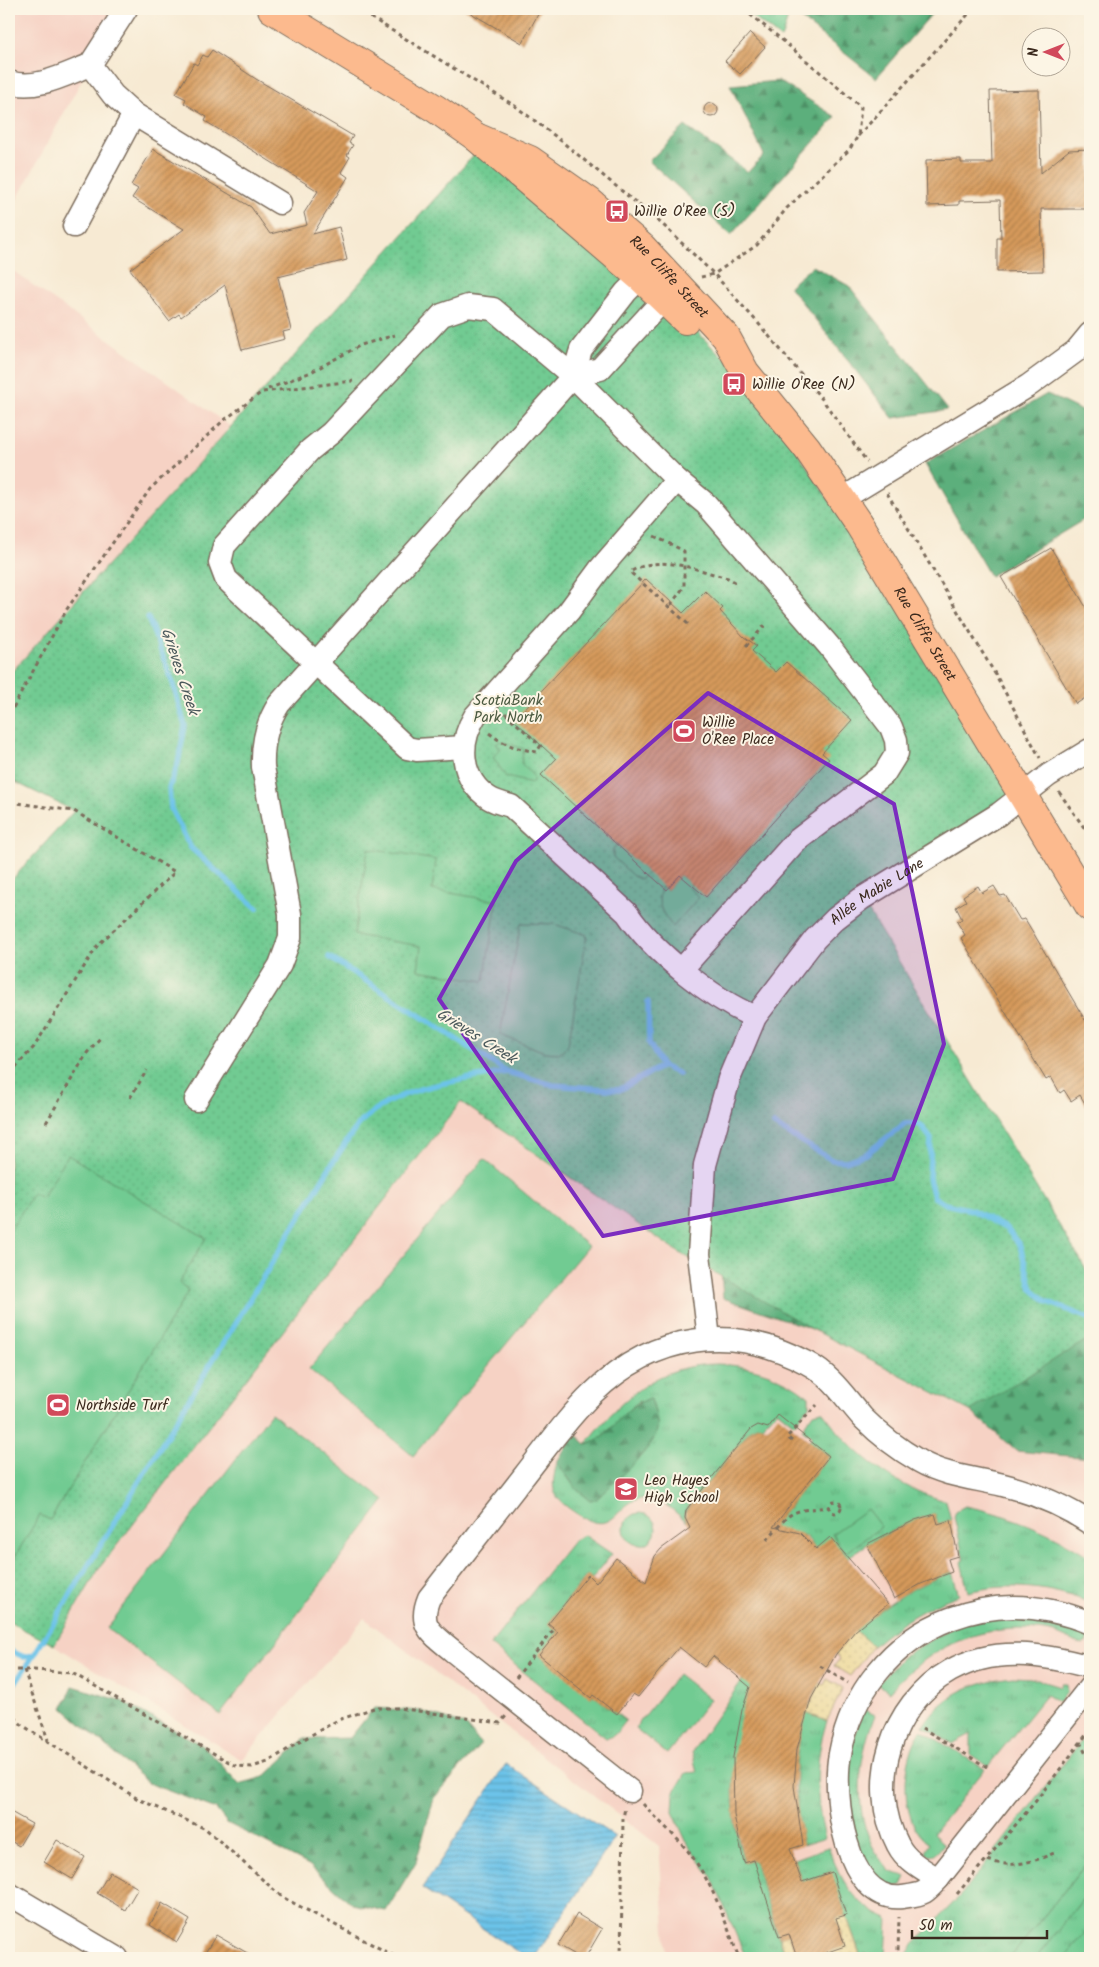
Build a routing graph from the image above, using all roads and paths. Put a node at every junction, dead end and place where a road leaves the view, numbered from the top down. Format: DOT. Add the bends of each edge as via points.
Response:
graph roads {
  1 [pos="126,9"];
  2 [pos="272,9"];
  3 [pos="738,9"];
  4 [pos="973,9"];
  5 [pos="90,65"];
  6 [pos="11,87"];
  7 [pos="134,114"];
  8 [pos="858,136"];
  9 [pos="476,137"];
  10 [pos="280,203"];
  11 [pos="74,226"];
  12 [pos="641,277"];
  13 [pos="671,292"];
  14 [pos="422,339"];
  15 [pos="1086,350"];
  16 [pos="573,376"];
  17 [pos="385,377"];
  18 [pos="262,392"];
  19 [pos="677,480"];
  20 [pos="842,499"];
  21 [pos="653,536"];
  22 [pos="685,567"];
  23 [pos="737,583"];
  24 [pos="669,607"];
  25 [pos="767,623"];
  26 [pos="688,624"];
  27 [pos="746,646"];
  28 [pos="314,664"];
  29 [pos="505,713"];
  30 [pos="9,715"];
  31 [pos="489,732"];
  32 [pos="464,747"];
  33 [pos="1090,750"];
  34 [pos="9,795"];
  35 [pos="1023,795"];
  36 [pos="1062,798"];
  37 [pos="1090,836"];
  38 [pos="1090,907"];
  39 [pos="682,969"];
  40 [pos="755,1017"];
  41 [pos="101,1038"];
  42 [pos="146,1070"];
  43 [pos="9,1074"];
  44 [pos="130,1098"];
  45 [pos="196,1100"];
  46 [pos="46,1123"];
  47 [pos="709,1339"];
  48 [pos="817,1405"];
  49 [pos="792,1441"];
  50 [pos="830,1507"];
  51 [pos="1090,1523"];
  52 [pos="767,1540"];
  53 [pos="1090,1623"];
  54 [pos="554,1629"];
  55 [pos="820,1666"];
  56 [pos="1090,1667"];
  57 [pos="9,1670"];
  58 [pos="24,1670"];
  59 [pos="522,1671"];
  60 [pos="848,1683"];
  61 [pos="1090,1687"];
  62 [pos="518,1702"];
  63 [pos="9,1711"];
  64 [pos="922,1728"];
  65 [pos="1090,1730"];
  66 [pos="49,1741"];
  67 [pos="1080,1742"];
  68 [pos="1090,1762"];
  69 [pos="987,1768"];
  70 [pos="630,1791"];
  71 [pos="1090,1804"];
  72 [pos="1089,1811"];
  73 [pos="1054,1854"];
  74 [pos="988,1860"];
  75 [pos="938,1879"];
  76 [pos="9,1894"];
  77 [pos="957,1894"];
  78 [pos="900,1897"];
  79 [pos="117,1958"];
  80 [pos="398,1958"];
  81 [pos="622,1958"];
  82 [pos="739,1958"];
  83 [pos="896,1958"];
  1 -- 5 [label="street"];
  2 -- 9 [label="main road, Rue Cliffe Street"];
  3 -- 8 [label="path" via="781,39 861,107"];
  4 -- 8 [label="path"];
  5 -- 6 [label="street" via="43,83"];
  5 -- 7 [label="street" via="112,95"];
  7 -- 10 [label="street"];
  7 -- 11 [label="street"];
  8 -- 13 [label="path" via="848,150 772,225 757,245 714,274"];
  9 -- 12 [label="main road, Rue Cliffe Street"];
  9 -- 12 [label="main road, Rue Cliffe Street" via="530,160 582,196"];
  12 -- 13 [label="main road, Rue Cliffe Street"];
  12 -- 16 [label="street" via="581,350"];
  13 -- 16 [label="street" via="600,369"];
  13 -- 20 [label="main road, Rue Cliffe Street" via="726,337 745,372 807,448"];
  14 -- 16 [label="street" via="442,315 456,308 494,309"];
  14 -- 17 [label="street"];
  14 -- 18 [label="path" via="396,335 361,345 311,372"];
  15 -- 20 [label="street"];
  16 -- 19 [label="street"];
  16 -- 28 [label="street"];
  17 -- 18 [label="path"];
  17 -- 28 [label="street" via="310,450 224,546 220,563 226,578"];
  18 -- 30 [label="path" via="223,421 150,489 67,610"];
  19 -- 32 [label="street" via="475,716 468,727"];
  19 -- 39 [label="street" via="706,504 829,646 891,727 897,753 884,774 795,842"];
  20 -- 35 [label="main road, Rue Cliffe Street"];
  21 -- 22 [label="path" via="684,551"];
  22 -- 23 [label="path"];
  22 -- 24 [label="path" via="684,587"];
  22 -- 24 [label="path" via="654,563 630,572"];
  24 -- 26 [label="path"];
  25 -- 27 [label="path"];
  28 -- 32 [label="street" via="407,748"];
  28 -- 45 [label="street" via="272,714 262,747 265,781 292,927 287,952"];
  29 -- 31 [label="path" via="541,746 537,752 502,744"];
  32 -- 39 [label="street" via="466,769 478,788 490,799 511,806 613,899 637,928"];
  33 -- 35 [label="street, Allée Mabie Lane"];
  34 -- 43 [label="path" via="10,802 74,810 175,872 96,946 34,1046"];
  35 -- 38 [label="main road, Rue Cliffe Street"];
  35 -- 40 [label="street, Allée Mabie Lane" via="999,814 835,918"];
  36 -- 37 [label="path"];
  39 -- 40 [label="street" via="732,1007"];
  40 -- 47 [label="street, Allée Mabie Lane" via="730,1079 705,1165 699,1254"];
  41 -- 46 [label="path" via="88,1053"];
  42 -- 44 [label="path"];
  47 -- 51 [label="street" via="740,1340 774,1347 810,1364 836,1384 888,1442 921,1462 953,1475 1037,1495"];
  47 -- 62 [label="street" via="652,1351 626,1365 593,1393 429,1598 424,1619 427,1627"];
  48 -- 49 [label="path" via="787,1437"];
  50 -- 52 [label="path" via="789,1514"];
  53 -- 78 [label="street" via="1035,1607 968,1612 913,1639 879,1670 863,1692 848,1722 839,1755 837,1789 841,1820 848,1846 863,1878 875,1891"];
  54 -- 59 [label="path"];
  55 -- 60 [label="path"];
  56 -- 75 [label="street" via="1020,1653 986,1658 951,1670 924,1689 903,1716 891,1742 884,1776 885,1811 898,1846 915,1865"];
  57 -- 58 [label="path"];
  58 -- 62 [label="path" via="72,1673 236,1766 252,1767 268,1762 338,1720 374,1708 398,1708 500,1723"];
  58 -- 66 [label="path"];
  61 -- 75 [label="street"];
  62 -- 70 [label="street"];
  63 -- 66 [label="path" via="22,1726"];
  64 -- 69 [label="path"];
  65 -- 67 [label="path"];
  66 -- 80 [label="path" via="138,1799 206,1829 282,1896"];
  67 -- 68 [label="path"];
  67 -- 74 [label="path"];
  70 -- 81 [label="path" via="623,1818"];
  70 -- 82 [label="path" via="688,1851 702,1872"];
  71 -- 72 [label="path"];
  73 -- 74 [label="path" via="1016,1864"];
  74 -- 77 [label="path"];
  75 -- 78 [label="street" via="924,1892"];
  76 -- 79 [label="street"];
  78 -- 83 [label="path"];
}
